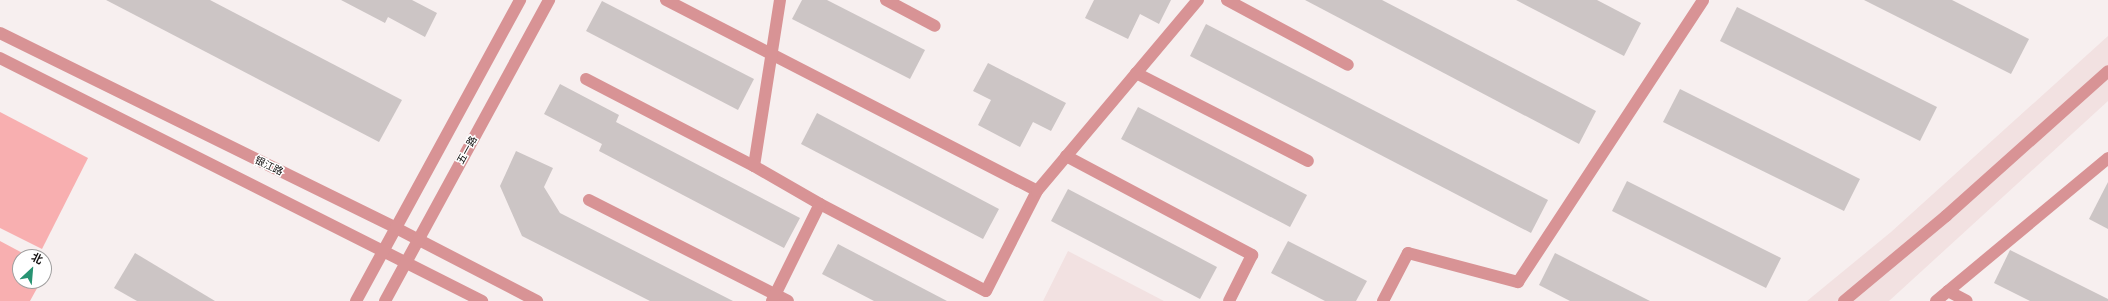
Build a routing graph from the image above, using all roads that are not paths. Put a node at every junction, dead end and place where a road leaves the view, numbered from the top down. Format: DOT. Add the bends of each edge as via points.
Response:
graph roads {
  1 [pos="520,0"];
  2 [pos="549,0"];
  3 [pos="666,0"];
  4 [pos="780,0"];
  5 [pos="886,0"];
  6 [pos="1198,0"];
  7 [pos="1227,0"];
  8 [pos="1703,0"];
  9 [pos="935,26"];
  10 [pos="0,33"];
  11 [pos="772,55"];
  12 [pos="0,58"];
  13 [pos="1348,65"];
  14 [pos="2108,71"];
  15 [pos="1136,73"];
  16 [pos="586,79"];
  17 [pos="1066,156"];
  18 [pos="2108,158"];
  19 [pos="1308,161"];
  20 [pos="754,166"];
  21 [pos="1037,191"];
  22 [pos="589,200"];
  23 [pos="820,204"];
  24 [pos="396,228"];
  25 [pos="418,239"];
  26 [pos="384,250"];
  27 [pos="406,262"];
  28 [pos="1948,291"];
  29 [pos="773,298"];
  30 [pos="1232,300"];
  31 [pos="356,301"];
  32 [pos="385,301"];
  33 [pos="482,301"];
  34 [pos="537,301"];
  35 [pos="788,301"];
  36 [pos="1383,301"];
  37 [pos="1844,301"];
  38 [pos="1936,301"];
  39 [pos="1967,301"];
  1 -- 24 [label="street"];
  2 -- 25 [label="street, 五一路"];
  3 -- 11 [label="street"];
  4 -- 11 [label="street"];
  5 -- 9 [label="street"];
  6 -- 15 [label="street"];
  7 -- 13 [label="street"];
  8 -- 36 [label="street" via="1518,282 1408,253"];
  10 -- 24 [label="street, 银江路"];
  11 -- 20 [label="street"];
  11 -- 21 [label="street"];
  12 -- 26 [label="street"];
  14 -- 37 [label="street" via="1946,216"];
  15 -- 17 [label="street"];
  15 -- 19 [label="street"];
  16 -- 20 [label="street"];
  17 -- 21 [label="street"];
  17 -- 30 [label="street" via="1252,255"];
  18 -- 28 [label="street"];
  20 -- 23 [label="street"];
  21 -- 23 [label="street" via="986,290"];
  22 -- 29 [label="street"];
  23 -- 29 [label="street"];
  24 -- 25 [label="street, 银江路"];
  24 -- 26 [label="street"];
  25 -- 27 [label="street, 五一路"];
  25 -- 34 [label="street, 银江路"];
  26 -- 27 [label="street"];
  26 -- 31 [label="street"];
  27 -- 32 [label="street, 五一路"];
  27 -- 33 [label="street"];
  28 -- 38 [label="street"];
  28 -- 39 [label="street"];
  29 -- 35 [label="street"];
}
